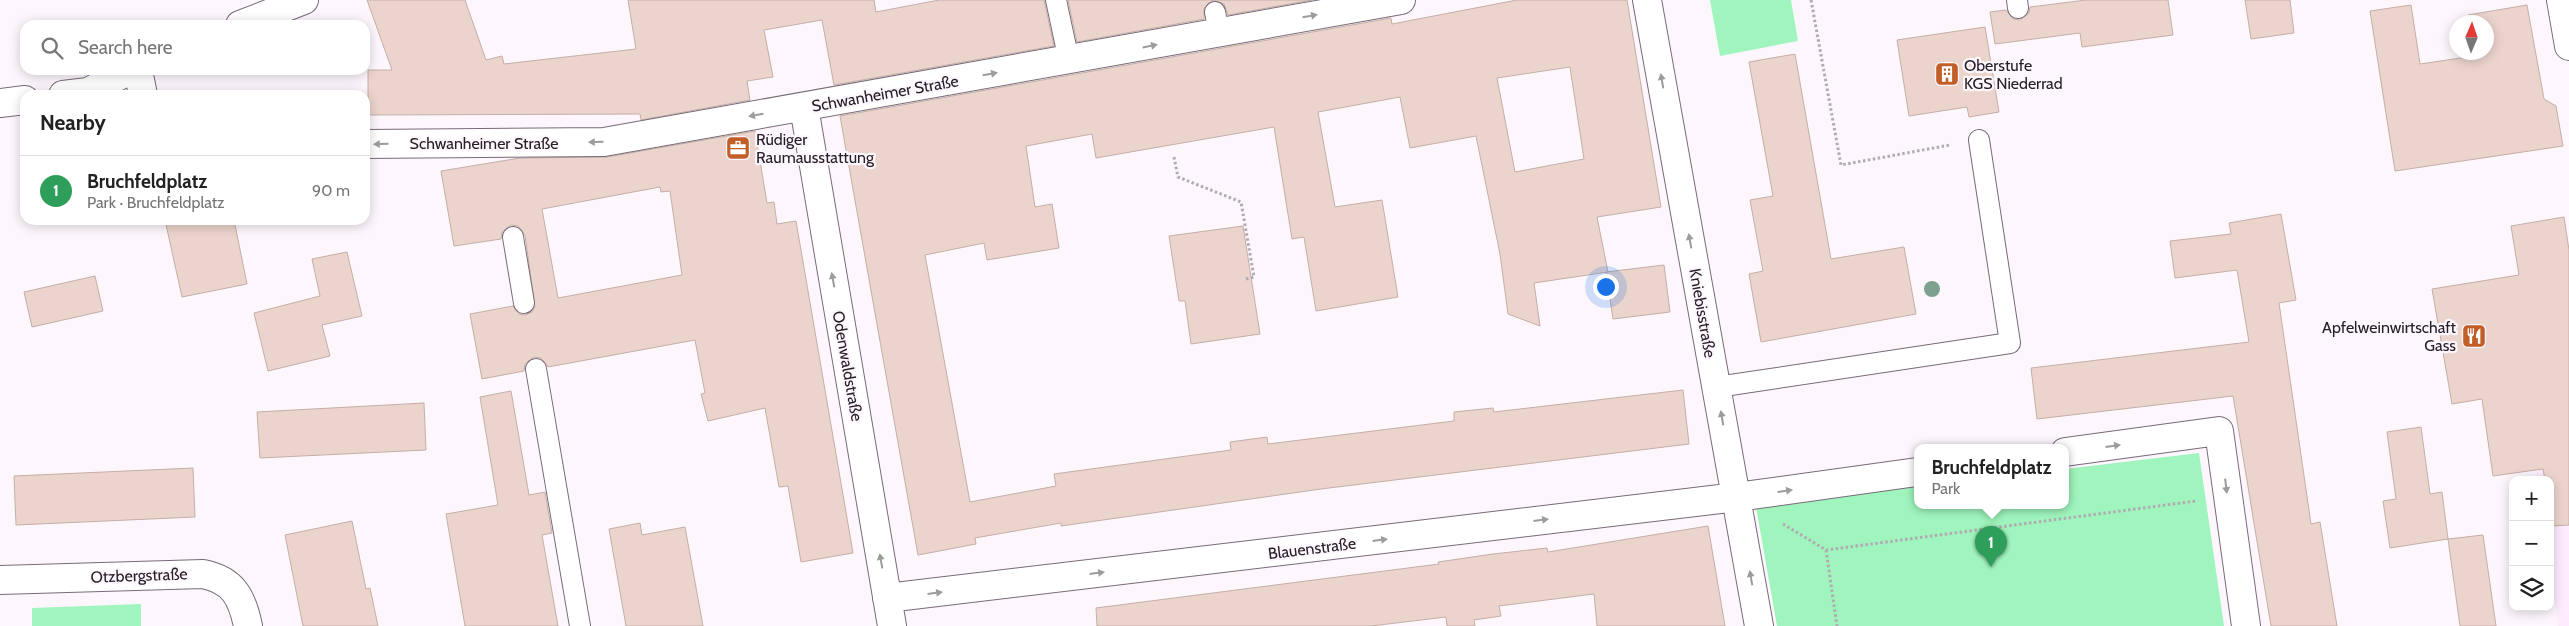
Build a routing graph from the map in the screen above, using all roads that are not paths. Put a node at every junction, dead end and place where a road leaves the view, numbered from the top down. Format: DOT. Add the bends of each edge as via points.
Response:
graph roads {
  1 [pos="304,0"];
  2 [pos="1056,0"];
  3 [pos="1401,0"];
  4 [pos="1647,0"];
  5 [pos="2561,0"];
  6 [pos="253,20"];
  7 [pos="2569,46"];
  8 [pos="1069,61"];
  9 [pos="120,75"];
  10 [pos="139,75"];
  11 [pos="90,90"];
  12 [pos="142,90"];
  13 [pos="20,101"];
  14 [pos="0,103"];
  15 [pos="804,107"];
  16 [pos="1979,140"];
  17 [pos="370,144"];
  18 [pos="513,237"];
  19 [pos="524,304"];
  20 [pos="536,369"];
  21 [pos="1717,387"];
  22 [pos="2069,451"];
  23 [pos="1914,472"];
  24 [pos="1737,497"];
  25 [pos="0,580"];
  26 [pos="887,598"];
  27 [pos="248,626"];
  28 [pos="580,626"];
  29 [pos="892,626"];
  30 [pos="1759,626"];
  31 [pos="2246,626"];
  1 -- 6 [label="street"];
  2 -- 8 [label="lane"];
  8 -- 3 [label="street, Schwanheimer Straße, one-way" via="1217,22"];
  21 -- 4 [label="street, Kniebisstraße, one-way"];
  5 -- 7 [label="street"];
  15 -- 8 [label="street, Schwanheimer Straße, one-way"];
  9 -- 11 [label="street"];
  10 -- 12 [label="street"];
  13 -- 14 [label="street"];
  15 -- 17 [label="street, Schwanheimer Straße, one-way" via="604,142 500,152"];
  26 -- 15 [label="street, Odenwaldstraße, one-way"];
  16 -- 21 [label="lane" via="2010,343"];
  18 -- 19 [label="lane"];
  20 -- 28 [label="lane"];
  24 -- 21 [label="street, Kniebisstraße, one-way"];
  22 -- 31 [label="street, one-way" via="2219,431"];
  24 -- 23 [label="street, Blauenstraße, one-way"];
  26 -- 24 [label="street, Blauenstraße, one-way"];
  30 -- 24 [label="street, Kniebisstraße, one-way"];
  25 -- 27 [label="street, Otzbergstraße" via="202,574 227,582 244,607"];
  26 -- 29 [label="street, Odenwaldstraße"];
}
